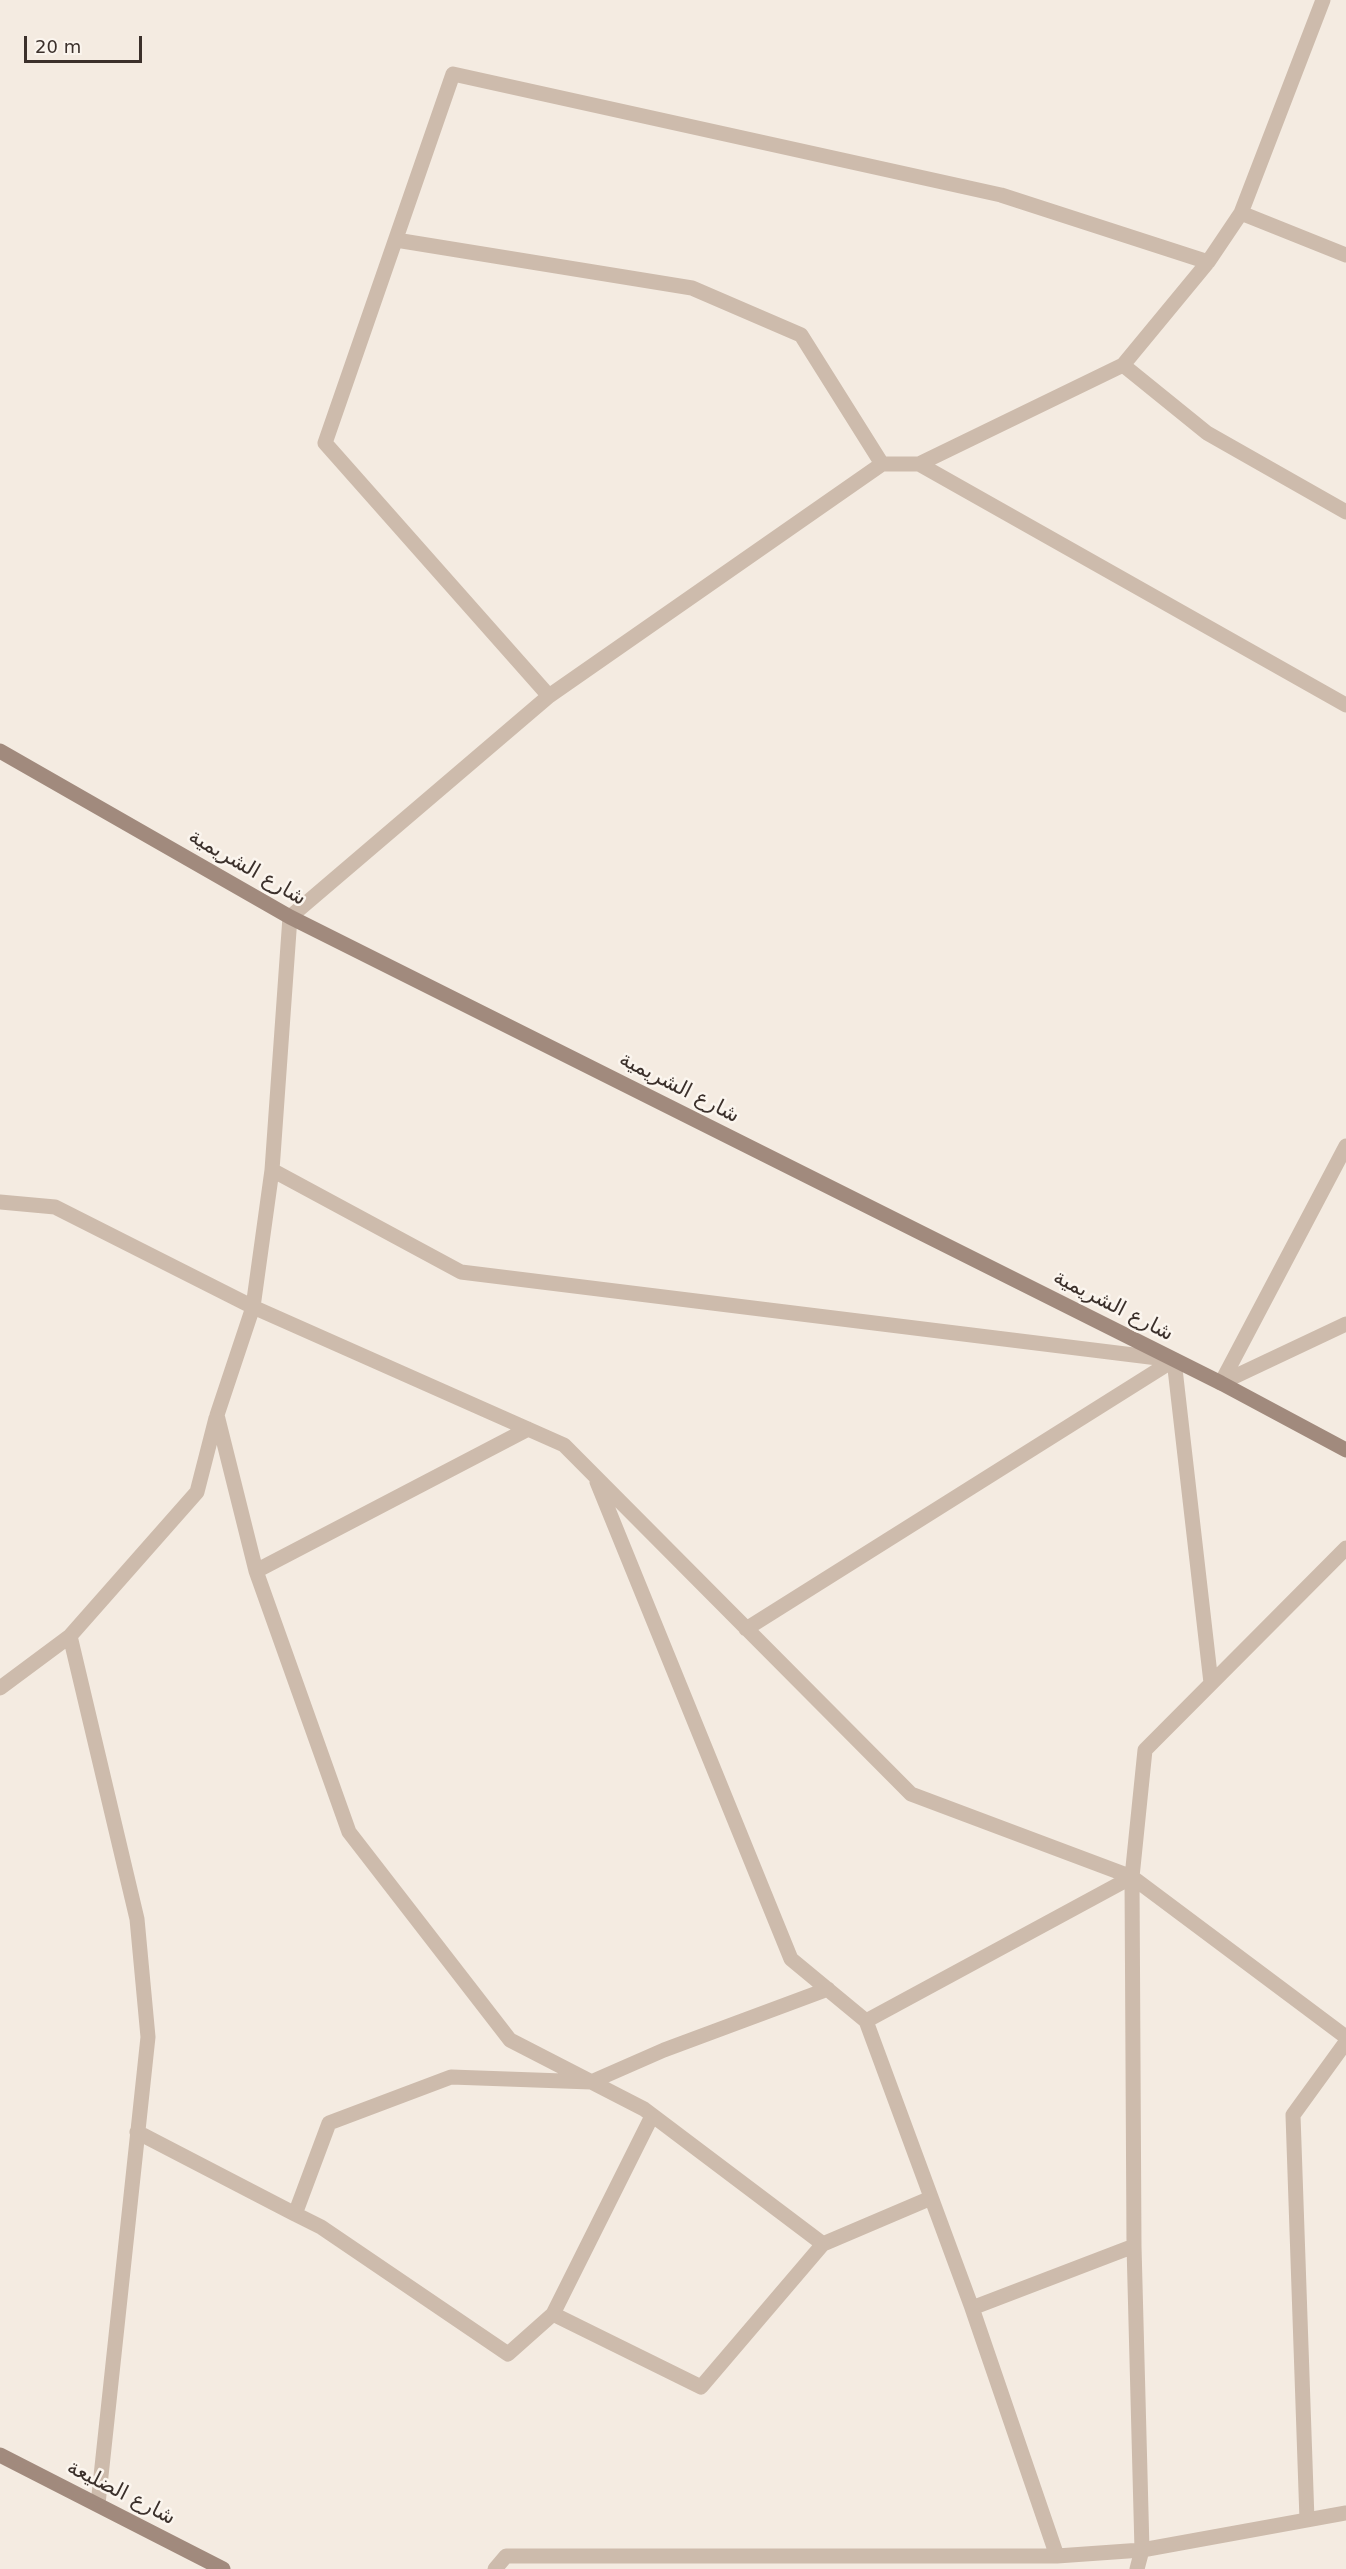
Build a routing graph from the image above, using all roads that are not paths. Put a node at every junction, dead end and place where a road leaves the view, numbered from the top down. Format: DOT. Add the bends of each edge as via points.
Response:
graph roads {
  1 [pos="1323,0"];
  2 [pos="1241,213"];
  3 [pos="396,240"];
  4 [pos="1346,255"];
  5 [pos="1208,262"];
  6 [pos="1123,365"];
  7 [pos="882,464"];
  8 [pos="919,464"];
  9 [pos="1346,512"];
  10 [pos="549,696"];
  11 [pos="1346,705"];
  12 [pos="0,751"];
  13 [pos="290,917"];
  14 [pos="1346,1146"];
  15 [pos="272,1170"];
  16 [pos="0,1202"];
  17 [pos="253,1307"];
  18 [pos="1346,1324"];
  19 [pos="1174,1360"];
  20 [pos="1221,1383"];
  21 [pos="217,1415"];
  22 [pos="528,1429"];
  23 [pos="1346,1450"];
  24 [pos="594,1475"];
  25 [pos="1346,1548"];
  26 [pos="256,1571"];
  27 [pos="746,1629"];
  28 [pos="70,1636"];
  29 [pos="1211,1683"];
  30 [pos="0,1688"];
  31 [pos="1132,1877"];
  32 [pos="828,1989"];
  33 [pos="866,2021"];
  34 [pos="1346,2037"];
  35 [pos="1346,2042"];
  36 [pos="591,2082"];
  37 [pos="652,2116"];
  38 [pos="137,2132"];
  39 [pos="931,2198"];
  40 [pos="296,2214"];
  41 [pos="823,2244"];
  42 [pos="1134,2246"];
  43 [pos="972,2308"];
  44 [pos="553,2314"];
  45 [pos="0,2455"];
  46 [pos="98,2504"];
  47 [pos="1346,2513"];
  48 [pos="1307,2520"];
  49 [pos="1142,2550"];
  50 [pos="1057,2556"];
  51 [pos="223,2569"];
  52 [pos="495,2569"];
  53 [pos="1137,2569"];
  1 -- 2 [label="street"];
  2 -- 4 [label="street"];
  2 -- 5 [label="street"];
  3 -- 5 [label="street" via="453,74 1001,195"];
  3 -- 7 [label="street" via="692,288 801,335"];
  3 -- 10 [label="street" via="325,443"];
  5 -- 6 [label="street"];
  6 -- 8 [label="street"];
  6 -- 9 [label="street" via="1207,433"];
  7 -- 8 [label="street"];
  7 -- 10 [label="street"];
  8 -- 11 [label="street"];
  10 -- 13 [label="street"];
  12 -- 13 [label="street, شارع الشريمية"];
  13 -- 15 [label="street"];
  13 -- 19 [label="street, شارع الشريمية"];
  14 -- 20 [label="street"];
  15 -- 17 [label="street"];
  15 -- 19 [label="street" via="461,1272"];
  16 -- 17 [label="street" via="55,1208"];
  17 -- 21 [label="street"];
  17 -- 22 [label="street"];
  18 -- 20 [label="street"];
  19 -- 20 [label="street, شارع الشريمية"];
  19 -- 27 [label="street"];
  19 -- 29 [label="street"];
  20 -- 23 [label="street, شارع الشريمية"];
  21 -- 26 [label="street"];
  21 -- 28 [label="street" via="196,1492"];
  22 -- 24 [label="street" via="564,1445"];
  22 -- 26 [label="street"];
  24 -- 27 [label="street"];
  24 -- 32 [label="street" via="791,1959"];
  25 -- 29 [label="street"];
  26 -- 36 [label="street" via="349,1832 510,2040"];
  27 -- 31 [label="street" via="911,1794"];
  28 -- 30 [label="street"];
  28 -- 38 [label="street" via="137,1919 148,2037"];
  29 -- 31 [label="street" via="1145,1750"];
  31 -- 33 [label="street"];
  31 -- 34 [label="street"];
  31 -- 42 [label="street"];
  32 -- 33 [label="street"];
  32 -- 36 [label="street" via="664,2050"];
  33 -- 39 [label="street"];
  35 -- 48 [label="street" via="1293,2115"];
  36 -- 37 [label="street"];
  36 -- 40 [label="street" via="451,2077 329,2123"];
  37 -- 41 [label="street"];
  37 -- 44 [label="street"];
  38 -- 40 [label="street"];
  38 -- 46 [label="street"];
  39 -- 41 [label="street"];
  39 -- 43 [label="street"];
  40 -- 44 [label="street" via="508,2354"];
  41 -- 44 [label="street" via="701,2387"];
  42 -- 43 [label="street"];
  42 -- 49 [label="street"];
  43 -- 50 [label="street"];
  45 -- 46 [label="street, شارع الضليعة"];
  46 -- 51 [label="street, شارع الضليعة"];
  47 -- 48 [label="street"];
  48 -- 49 [label="street"];
  49 -- 50 [label="street"];
  49 -- 53 [label="street"];
  50 -- 52 [label="street" via="506,2556"];
}
